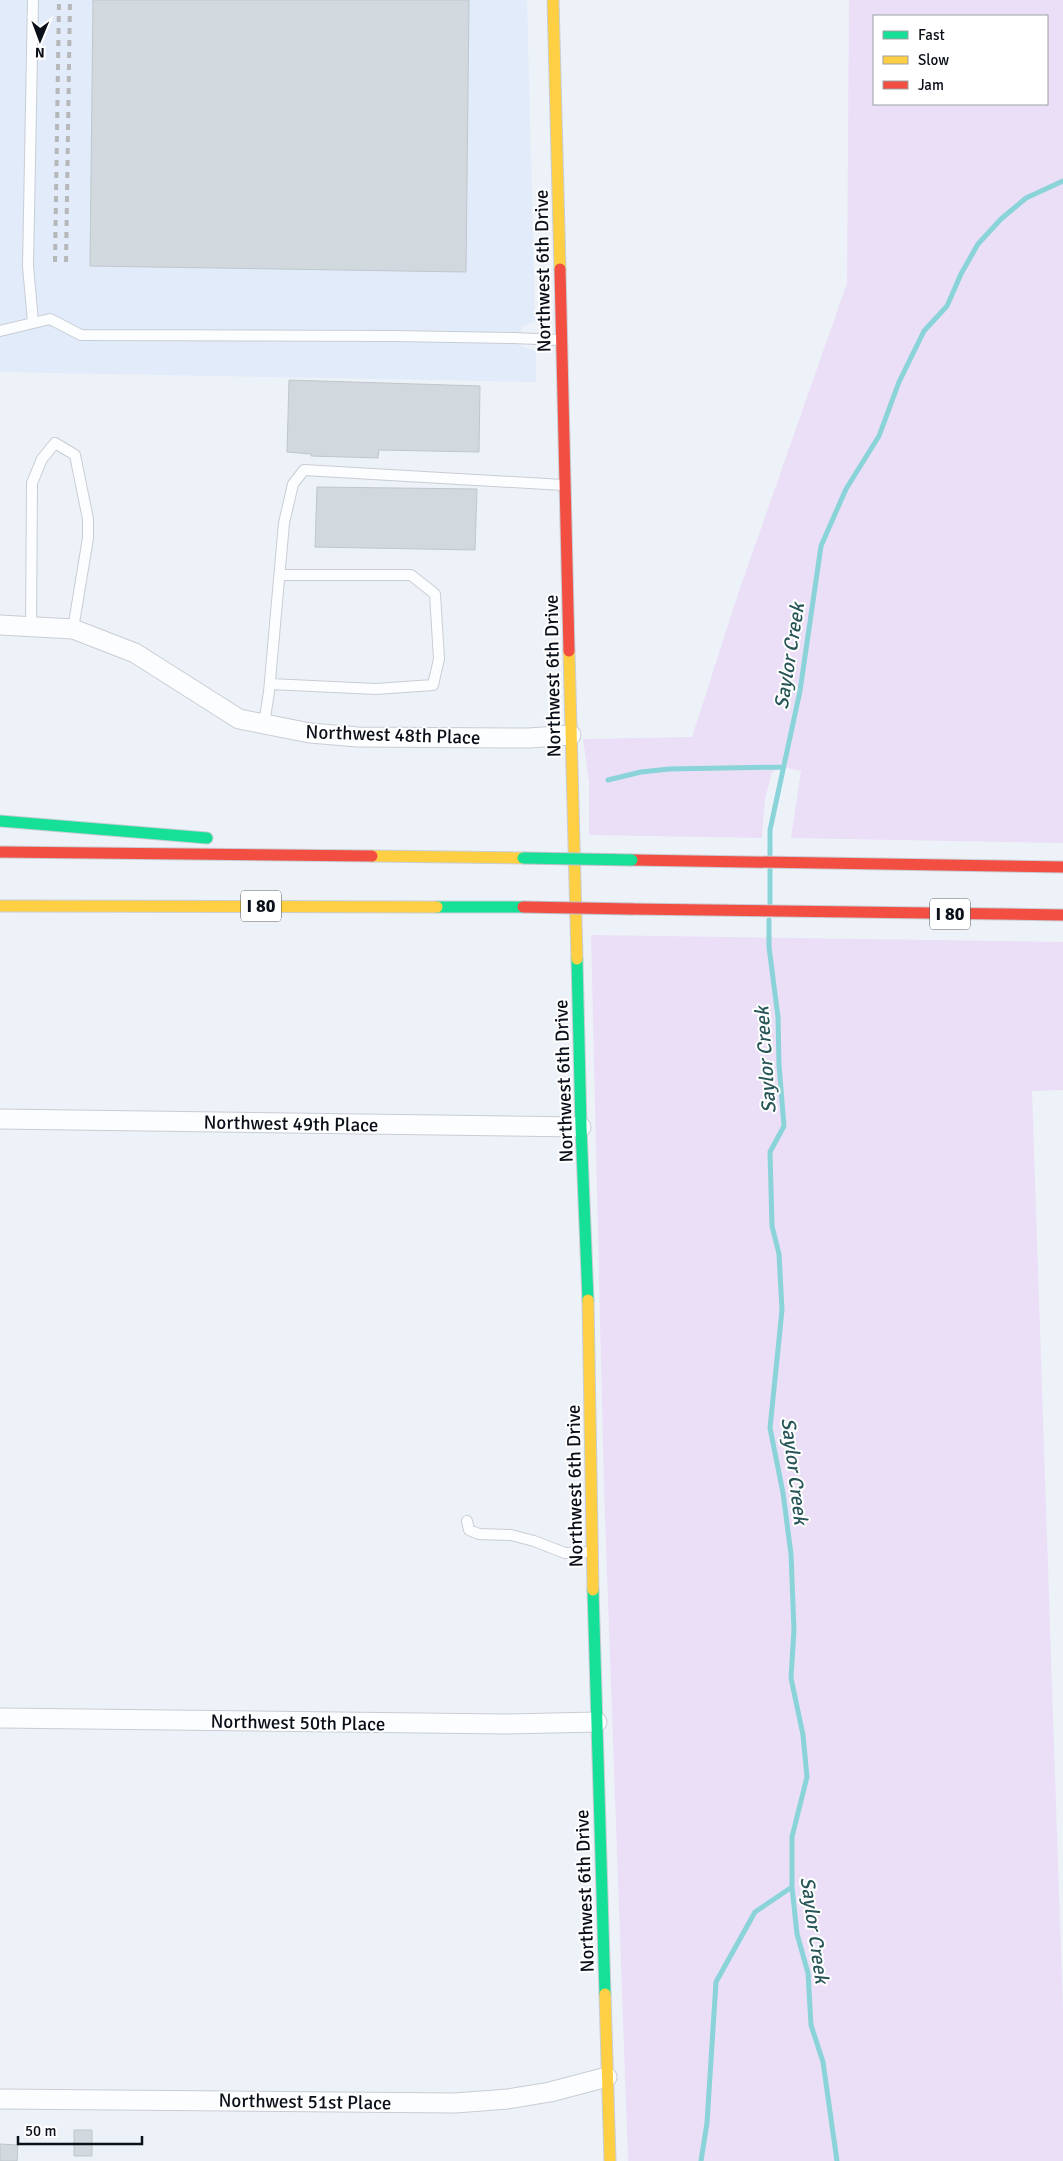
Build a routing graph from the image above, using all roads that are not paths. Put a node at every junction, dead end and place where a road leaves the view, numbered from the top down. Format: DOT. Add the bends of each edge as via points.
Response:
graph roads {
  1 [pos="33,0"];
  2 [pos="553,0"];
  3 [pos="33,322"];
  4 [pos="0,331"];
  5 [pos="561,340"];
  6 [pos="565,486"];
  7 [pos="280,574"];
  8 [pos="0,624"];
  9 [pos="31,627"];
  10 [pos="72,629"];
  11 [pos="270,684"];
  12 [pos="264,724"];
  13 [pos="571,735"];
  14 [pos="0,821"];
  15 [pos="219,840"];
  16 [pos="249,842"];
  17 [pos="0,852"];
  18 [pos="388,856"];
  19 [pos="1063,867"];
  20 [pos="372,905"];
  21 [pos="0,906"];
  22 [pos="1063,915"];
  23 [pos="189,918"];
  24 [pos="0,1119"];
  25 [pos="581,1127"];
  26 [pos="466,1521"];
  27 [pos="592,1552"];
  28 [pos="0,1718"];
  29 [pos="597,1722"];
  30 [pos="606,2077"];
  31 [pos="0,2098"];
  32 [pos="610,2161"];
  1 -- 3 [label="lane" via="28,266"];
  2 -- 5 [label="main road, Northwest 6th Drive"];
  3 -- 4 [label="lane"];
  3 -- 5 [label="lane" via="50,319 81,335"];
  5 -- 6 [label="main road, Northwest 6th Drive"];
  6 -- 7 [label="lane" via="304,470 293,484 284,523"];
  6 -- 13 [label="main road, Northwest 6th Drive"];
  7 -- 11 [label="lane"];
  7 -- 11 [label="lane" via="411,575 434,594 439,660 433,685 376,689"];
  8 -- 9 [label="street, Northwest 48th Place"];
  9 -- 10 [label="street, Northwest 48th Place"];
  9 -- 10 [label="lane" via="32,483 42,459 56,443 74,455 88,519 88,538"];
  10 -- 12 [label="street, Northwest 48th Place" via="135,652 239,719"];
  11 -- 12 [label="lane"];
  12 -- 13 [label="street, Northwest 48th Place" via="310,733 358,737 529,738"];
  13 -- 25 [label="main road, Northwest 6th Drive"];
  14 -- 15 [label="main road"];
  16 -- 18 [label="main road"];
  17 -- 18 [label="main road"];
  18 -- 19 [label="main road, bridge"];
  20 -- 21 [label="main road, I 80"];
  20 -- 22 [label="main road, I 80, bridge"];
  20 -- 23 [label="main road"];
  24 -- 25 [label="street, Northwest 49th Place"];
  25 -- 27 [label="main road, Northwest 6th Drive" via="590,1337"];
  26 -- 27 [label="lane" via="469,1530 479,1534 511,1535 565,1553"];
  27 -- 29 [label="main road, Northwest 6th Drive"];
  28 -- 29 [label="street, Northwest 50th Place" via="505,1724"];
  29 -- 30 [label="main road, Northwest 6th Drive"];
  30 -- 31 [label="street, Northwest 51st Place" via="550,2092 454,2103"];
  30 -- 32 [label="main road, Northwest 6th Drive"];
}
